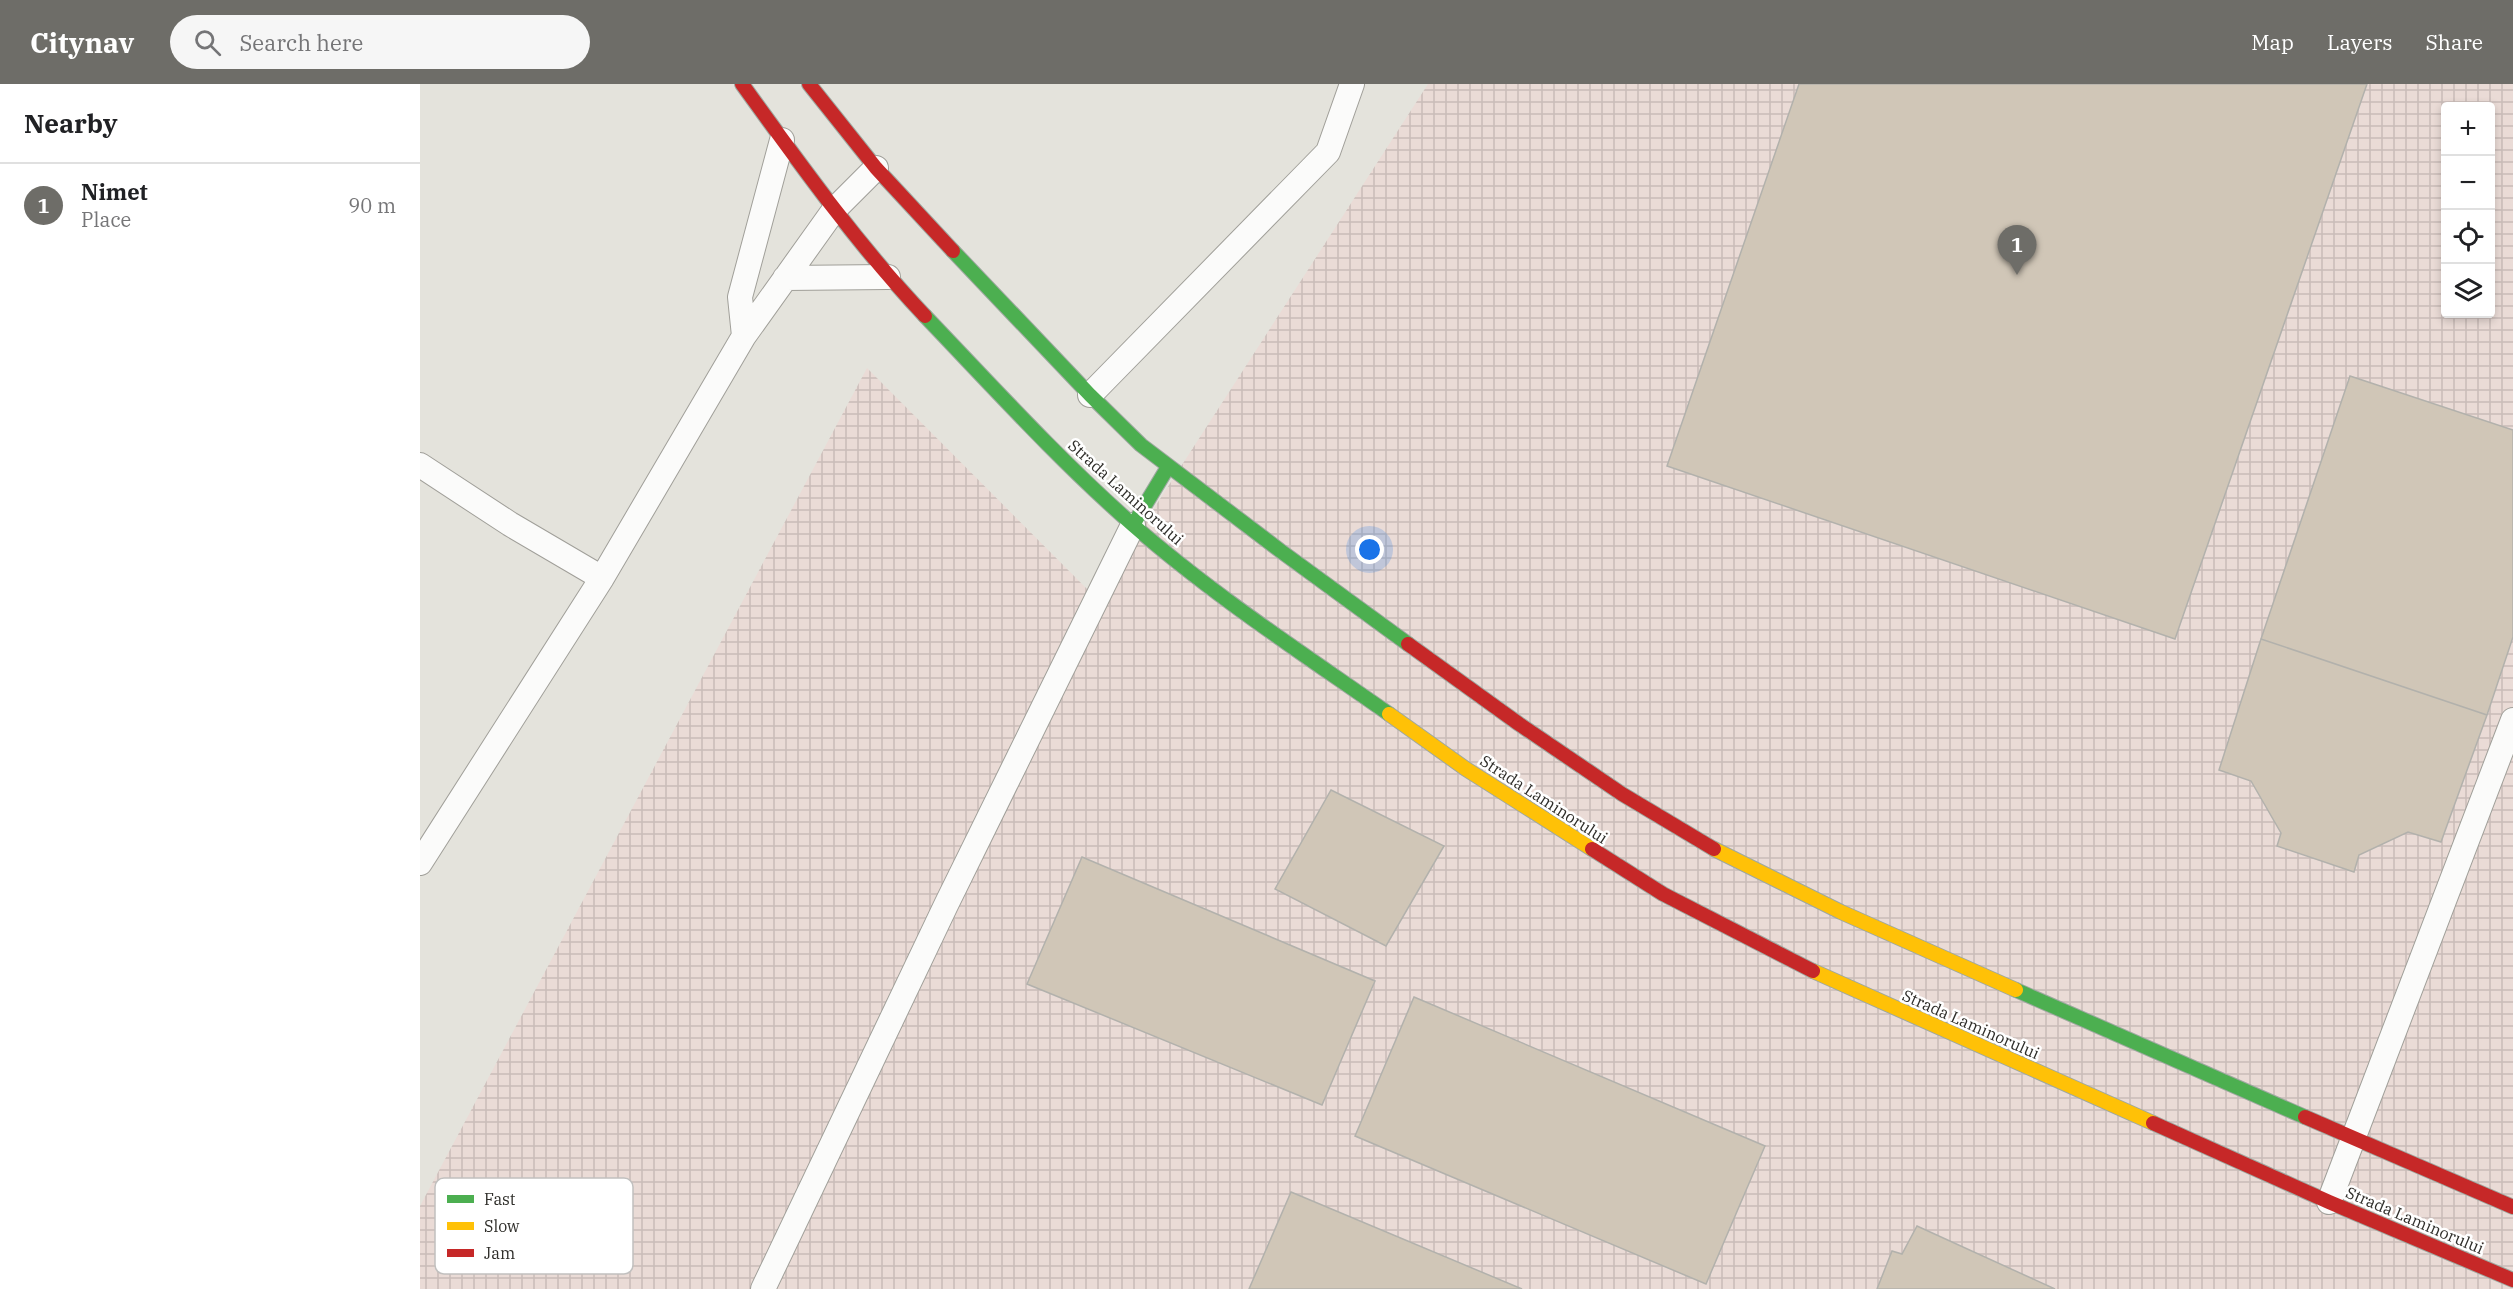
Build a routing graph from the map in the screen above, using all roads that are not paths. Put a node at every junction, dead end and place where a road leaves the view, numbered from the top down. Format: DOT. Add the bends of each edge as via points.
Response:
graph roads {
  1 [pos="742,84"];
  2 [pos="809,84"];
  3 [pos="1352,84"];
  4 [pos="782,140"];
  5 [pos="876,168"];
  6 [pos="834,210"];
  7 [pos="888,277"];
  8 [pos="785,278"];
  9 [pos="744,336"];
  10 [pos="1090,395"];
  11 [pos="420,465"];
  12 [pos="1168,466"];
  13 [pos="1132,525"];
  14 [pos="602,578"];
  15 [pos="2513,720"];
  16 [pos="420,863"];
  17 [pos="2353,1138"];
  18 [pos="2329,1202"];
  19 [pos="2513,1207"];
  20 [pos="2513,1280"];
  21 [pos="763,1289"];
  1 -- 4 [label="main road, Strada Laminorului"];
  2 -- 5 [label="main road"];
  3 -- 10 [label="lane" via="1328,152"];
  4 -- 6 [label="main road, Strada Laminorului"];
  4 -- 9 [label="lane" via="740,297"];
  5 -- 6 [label="lane"];
  5 -- 10 [label="main road"];
  6 -- 7 [label="main road, Strada Laminorului"];
  6 -- 8 [label="lane"];
  7 -- 8 [label="lane"];
  7 -- 13 [label="main road, Strada Laminorului" via="1047,443"];
  8 -- 9 [label="lane"];
  9 -- 14 [label="lane"];
  10 -- 12 [label="main road"];
  11 -- 14 [label="lane"];
  12 -- 13 [label="main road"];
  12 -- 17 [label="main road" via="1509,717 1700,842 1841,912"];
  13 -- 18 [label="main road, Strada Laminorului" via="1209,587 1466,769 1663,894 1797,964"];
  13 -- 21 [label="lane"];
  14 -- 16 [label="lane"];
  15 -- 17 [label="lane"];
  17 -- 18 [label="lane"];
  17 -- 19 [label="main road"];
  18 -- 20 [label="main road, Strada Laminorului"];
}
